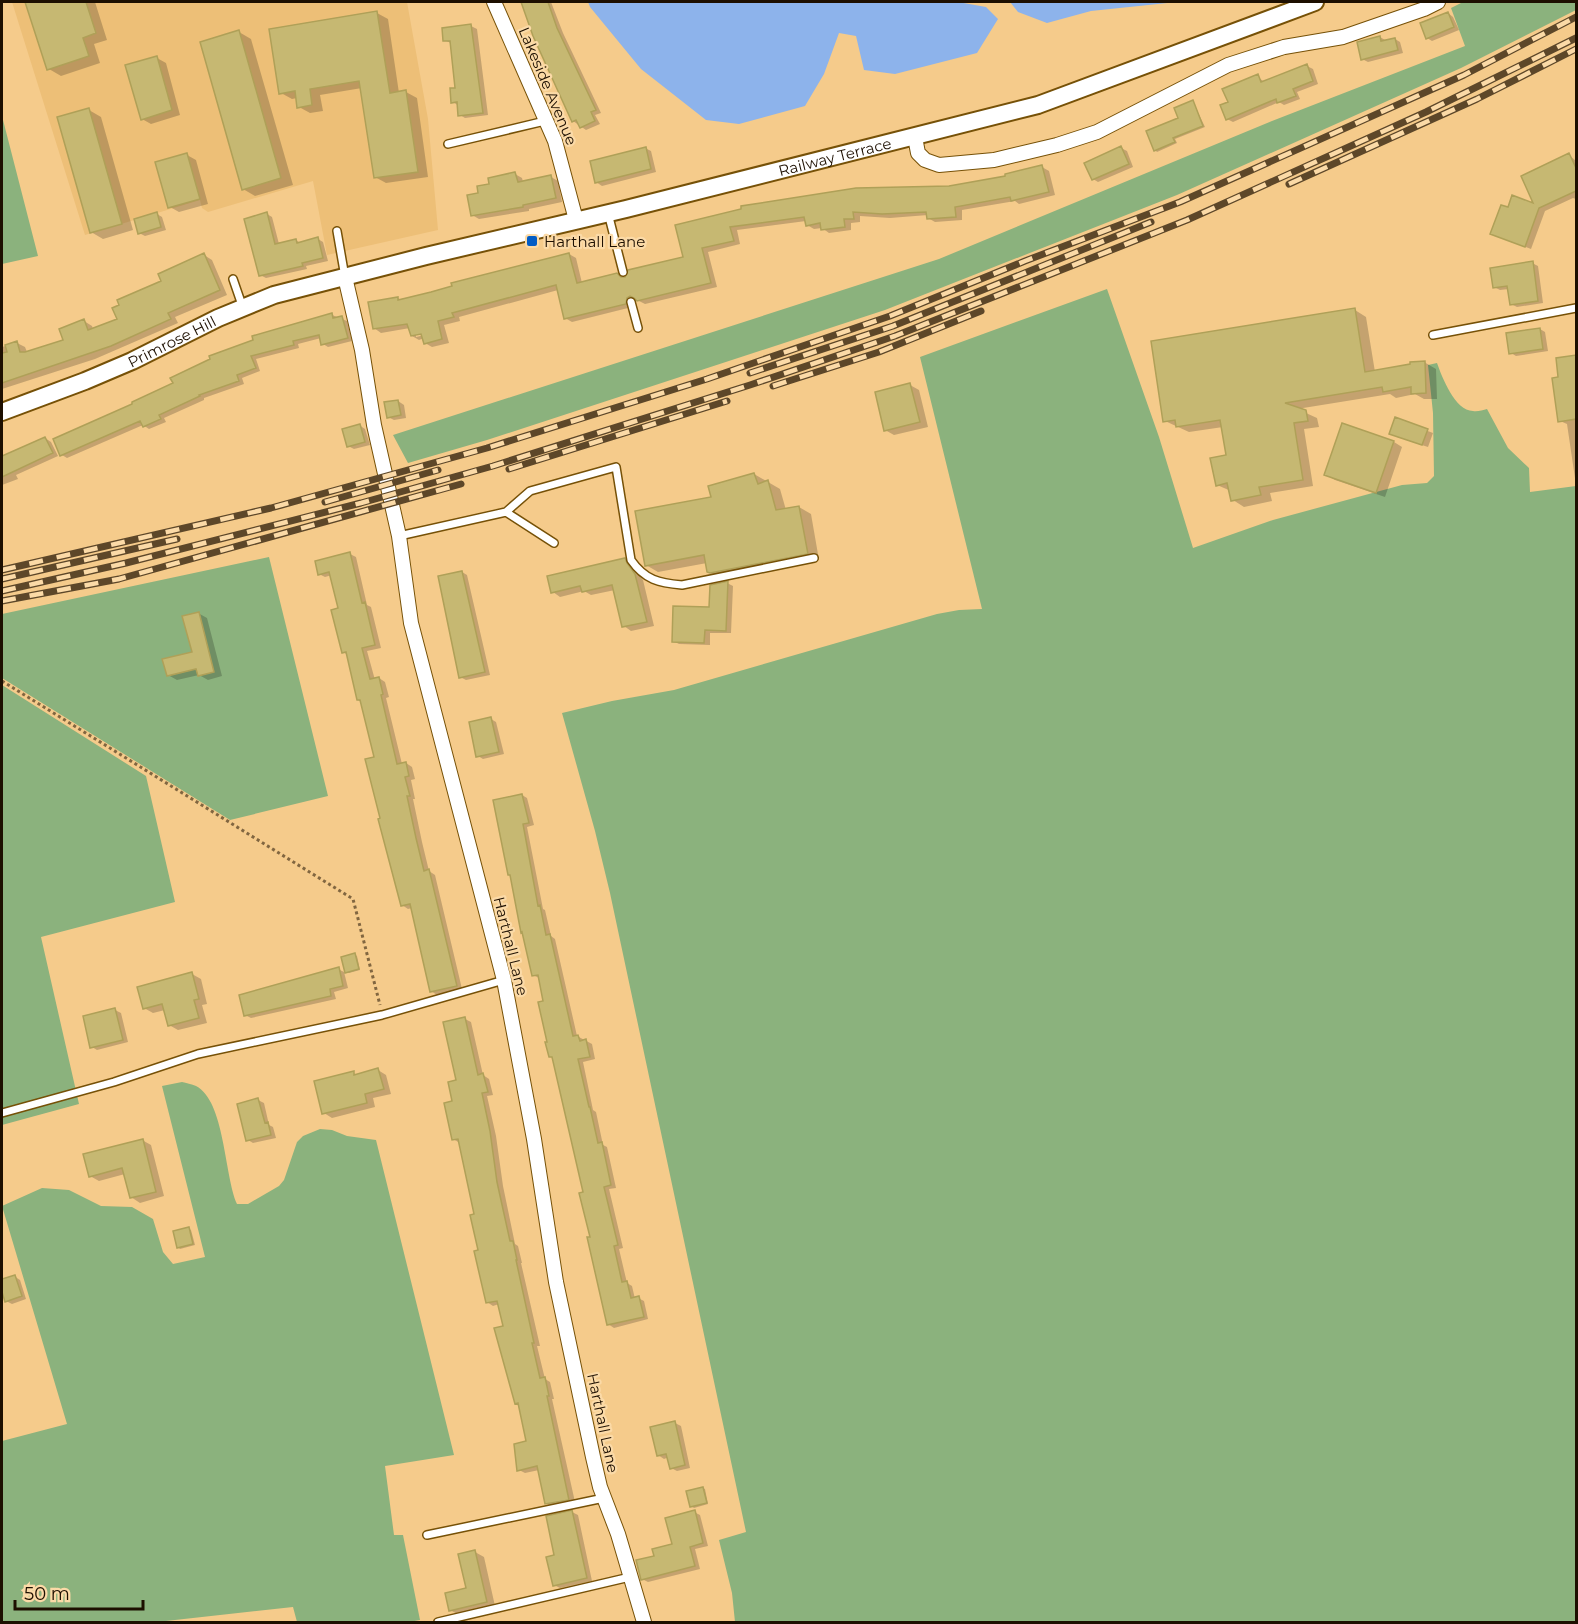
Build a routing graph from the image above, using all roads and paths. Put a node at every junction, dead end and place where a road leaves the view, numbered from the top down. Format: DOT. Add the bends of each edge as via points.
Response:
graph roads {
  1 [pos="494,2"];
  2 [pos="1315,2"];
  3 [pos="1438,2"];
  4 [pos="545,121"];
  5 [pos="915,137"];
  6 [pos="448,144"];
  7 [pos="608,213"];
  8 [pos="576,220"];
  9 [pos="337,231"];
  10 [pos="623,272"];
  11 [pos="345,277"];
  12 [pos="233,279"];
  13 [pos="631,302"];
  14 [pos="243,308"];
  15 [pos="1576,308"];
  16 [pos="638,328"];
  17 [pos="1432,335"];
  18 [pos="2,412"];
  19 [pos="506,512"];
  20 [pos="399,536"];
  21 [pos="554,543"];
  22 [pos="814,558"];
  23 [pos="2,681"];
  24 [pos="504,981"];
  25 [pos="382,1015"];
  26 [pos="2,1113"];
  27 [pos="604,1498"];
  28 [pos="427,1535"];
  29 [pos="630,1577"];
  30 [pos="438,1623"];
  31 [pos="644,1623"];
  1 -- 4 [label="street, Lakeside Avenue"];
  2 -- 5 [label="street, Railway Terrace" via="1038,105"];
  3 -- 5 [label="street" via="1343,37 1284,47 1228,65 1097,132 1057,145 994,160 939,165 918,153"];
  4 -- 6 [label="lane"];
  4 -- 8 [label="street, Lakeside Avenue" via="561,159"];
  5 -- 7 [label="street, Railway Terrace"];
  7 -- 8 [label="street, Railway Terrace"];
  7 -- 10 [label="lane"];
  8 -- 11 [label="street, Railway Terrace"];
  9 -- 11 [label="lane"];
  11 -- 14 [label="street, Primrose Hill" via="274,295"];
  11 -- 20 [label="street, Harthall Lane"];
  12 -- 14 [label="lane"];
  13 -- 16 [label="lane"];
  14 -- 18 [label="street, Primrose Hill" via="132,361"];
  15 -- 17 [label="lane"];
  19 -- 20 [label="lane"];
  19 -- 21 [label="lane"];
  19 -- 22 [label="lane" via="530,491 616,467 631,560 650,579 682,585"];
  20 -- 24 [label="street, Harthall Lane" via="411,624"];
  23 -- 25 [label="path" via="354,899"];
  24 -- 25 [label="lane"];
  24 -- 27 [label="street, Harthall Lane" via="556,1282"];
  25 -- 26 [label="lane" via="198,1053 114,1082"];
  27 -- 28 [label="lane"];
  27 -- 29 [label="street, Harthall Lane"];
  29 -- 30 [label="lane"];
  29 -- 31 [label="street, Harthall Lane"];
}
